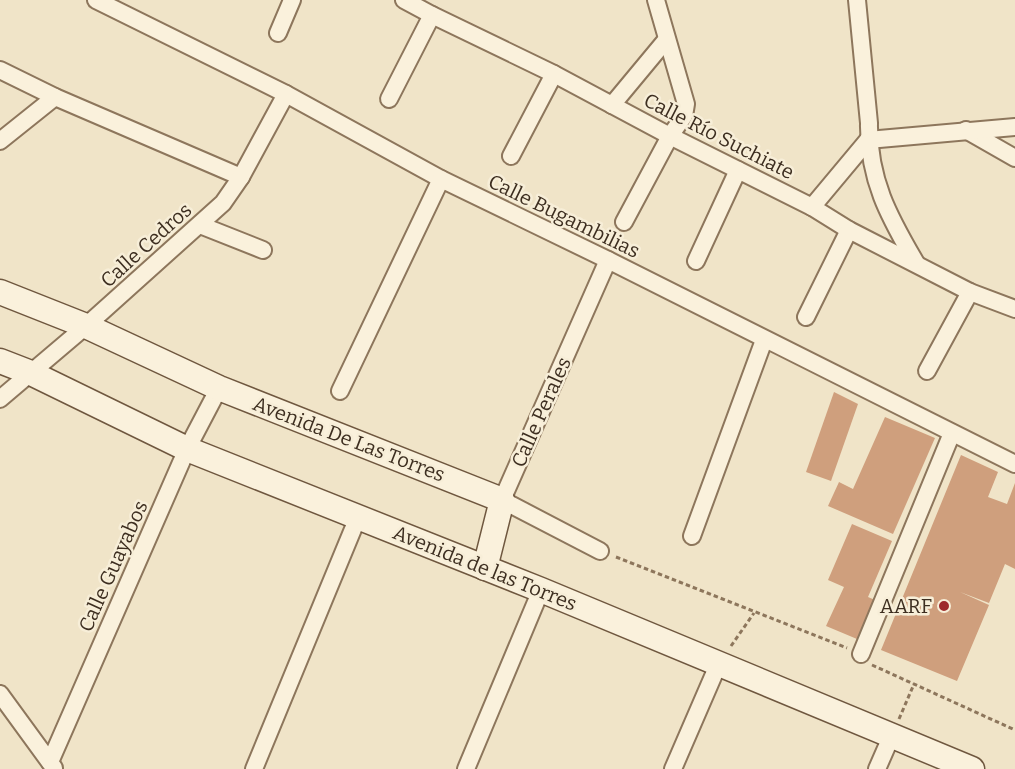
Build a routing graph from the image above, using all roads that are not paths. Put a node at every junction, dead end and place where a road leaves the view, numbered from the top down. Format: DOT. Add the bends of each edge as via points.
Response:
graph roads {
  1 [pos="96,0"];
  2 [pos="292,0"];
  3 [pos="404,0"];
  4 [pos="656,0"];
  5 [pos="857,0"];
  6 [pos="432,15"];
  7 [pos="278,33"];
  8 [pos="666,40"];
  9 [pos="0,70"];
  10 [pos="554,74"];
  11 [pos="286,94"];
  12 [pos="55,97"];
  13 [pos="389,99"];
  14 [pos="612,105"];
  15 [pos="1015,127"];
  16 [pos="966,130"];
  17 [pos="670,136"];
  18 [pos="868,140"];
  19 [pos="0,141"];
  20 [pos="511,156"];
  21 [pos="1015,158"];
  22 [pos="738,170"];
  23 [pos="240,177"];
  24 [pos="441,179"];
  25 [pos="812,207"];
  26 [pos="624,222"];
  27 [pos="200,225"];
  28 [pos="849,230"];
  29 [pos="263,250"];
  30 [pos="608,260"];
  31 [pos="696,261"];
  32 [pos="916,264"];
  33 [pos="0,292"];
  34 [pos="970,292"];
  35 [pos="1015,309"];
  36 [pos="806,317"];
  37 [pos="86,326"];
  38 [pos="764,340"];
  39 [pos="0,361"];
  40 [pos="927,371"];
  41 [pos="31,373"];
  42 [pos="219,388"];
  43 [pos="340,391"];
  44 [pos="0,399"];
  45 [pos="952,433"];
  46 [pos="187,449"];
  47 [pos="1015,464"];
  48 [pos="502,500"];
  49 [pos="358,517"];
  50 [pos="692,536"];
  51 [pos="600,551"];
  52 [pos="485,568"];
  53 [pos="541,590"];
  54 [pos="861,654"];
  55 [pos="718,665"];
  56 [pos="0,694"];
  57 [pos="891,737"];
  58 [pos="53,766"];
  59 [pos="254,769"];
  60 [pos="466,769"];
  61 [pos="673,769"];
  62 [pos="877,769"];
  63 [pos="972,769"];
  1 -- 11 [label="street, Calle Bugambilias"];
  2 -- 7 [label="street"];
  3 -- 6 [label="street, Calle Río Suchiate"];
  4 -- 8 [label="street"];
  5 -- 18 [label="street"];
  6 -- 10 [label="street, Calle Río Suchiate"];
  6 -- 13 [label="street"];
  8 -- 14 [label="street"];
  8 -- 17 [label="street" via="686,104 684,116"];
  9 -- 12 [label="street"];
  10 -- 14 [label="street, Calle Río Suchiate"];
  10 -- 20 [label="street"];
  11 -- 23 [label="street, Calle Cedros"];
  11 -- 24 [label="street, Calle Bugambilias"];
  12 -- 19 [label="street"];
  12 -- 23 [label="street"];
  14 -- 17 [label="street, Calle Río Suchiate"];
  15 -- 16 [label="street"];
  16 -- 18 [label="street"];
  16 -- 21 [label="street"];
  17 -- 22 [label="street, Calle Río Suchiate"];
  17 -- 26 [label="street"];
  18 -- 25 [label="street"];
  18 -- 32 [label="street" via="877,188"];
  22 -- 25 [label="street, Calle Río Suchiate"];
  22 -- 31 [label="street"];
  23 -- 27 [label="street, Calle Cedros" via="223,203"];
  24 -- 30 [label="street, Calle Bugambilias"];
  24 -- 43 [label="street"];
  25 -- 28 [label="street, Calle Río Suchiate"];
  27 -- 29 [label="street"];
  27 -- 37 [label="street, Calle Cedros"];
  28 -- 32 [label="street, Calle Río Suchiate"];
  28 -- 36 [label="street"];
  30 -- 38 [label="street, Calle Bugambilias"];
  30 -- 48 [label="street, Calle Perales"];
  32 -- 34 [label="street, Calle Río Suchiate"];
  33 -- 37 [label="main road, Avenida De Las Torres"];
  34 -- 35 [label="street, Calle Río Suchiate"];
  34 -- 40 [label="street"];
  37 -- 41 [label="street, Calle Cedros"];
  37 -- 42 [label="main road, Avenida De Las Torres"];
  38 -- 45 [label="street, Calle Bugambilias"];
  38 -- 50 [label="street"];
  39 -- 41 [label="main road, Avenida de las Torres"];
  41 -- 44 [label="street, Calle Cedros"];
  41 -- 46 [label="main road, Avenida de las Torres"];
  42 -- 46 [label="street, Calle Guayabos"];
  42 -- 48 [label="main road, Avenida De Las Torres"];
  45 -- 47 [label="street, Calle Bugambilias"];
  45 -- 54 [label="street"];
  46 -- 49 [label="main road, Avenida de las Torres"];
  46 -- 58 [label="street, Calle Guayabos"];
  48 -- 51 [label="street, Avenida De Las Torres"];
  48 -- 52 [label="main road, Calle Perales"];
  49 -- 52 [label="main road, Avenida de las Torres"];
  49 -- 59 [label="street"];
  52 -- 53 [label="main road, Avenida de las Torres"];
  53 -- 55 [label="main road, Avenida de las Torres"];
  53 -- 60 [label="street"];
  55 -- 57 [label="main road, Avenida de las Torres"];
  55 -- 61 [label="street"];
  56 -- 58 [label="street"];
  57 -- 62 [label="street"];
  57 -- 63 [label="main road, Avenida de las Torres"];
}
